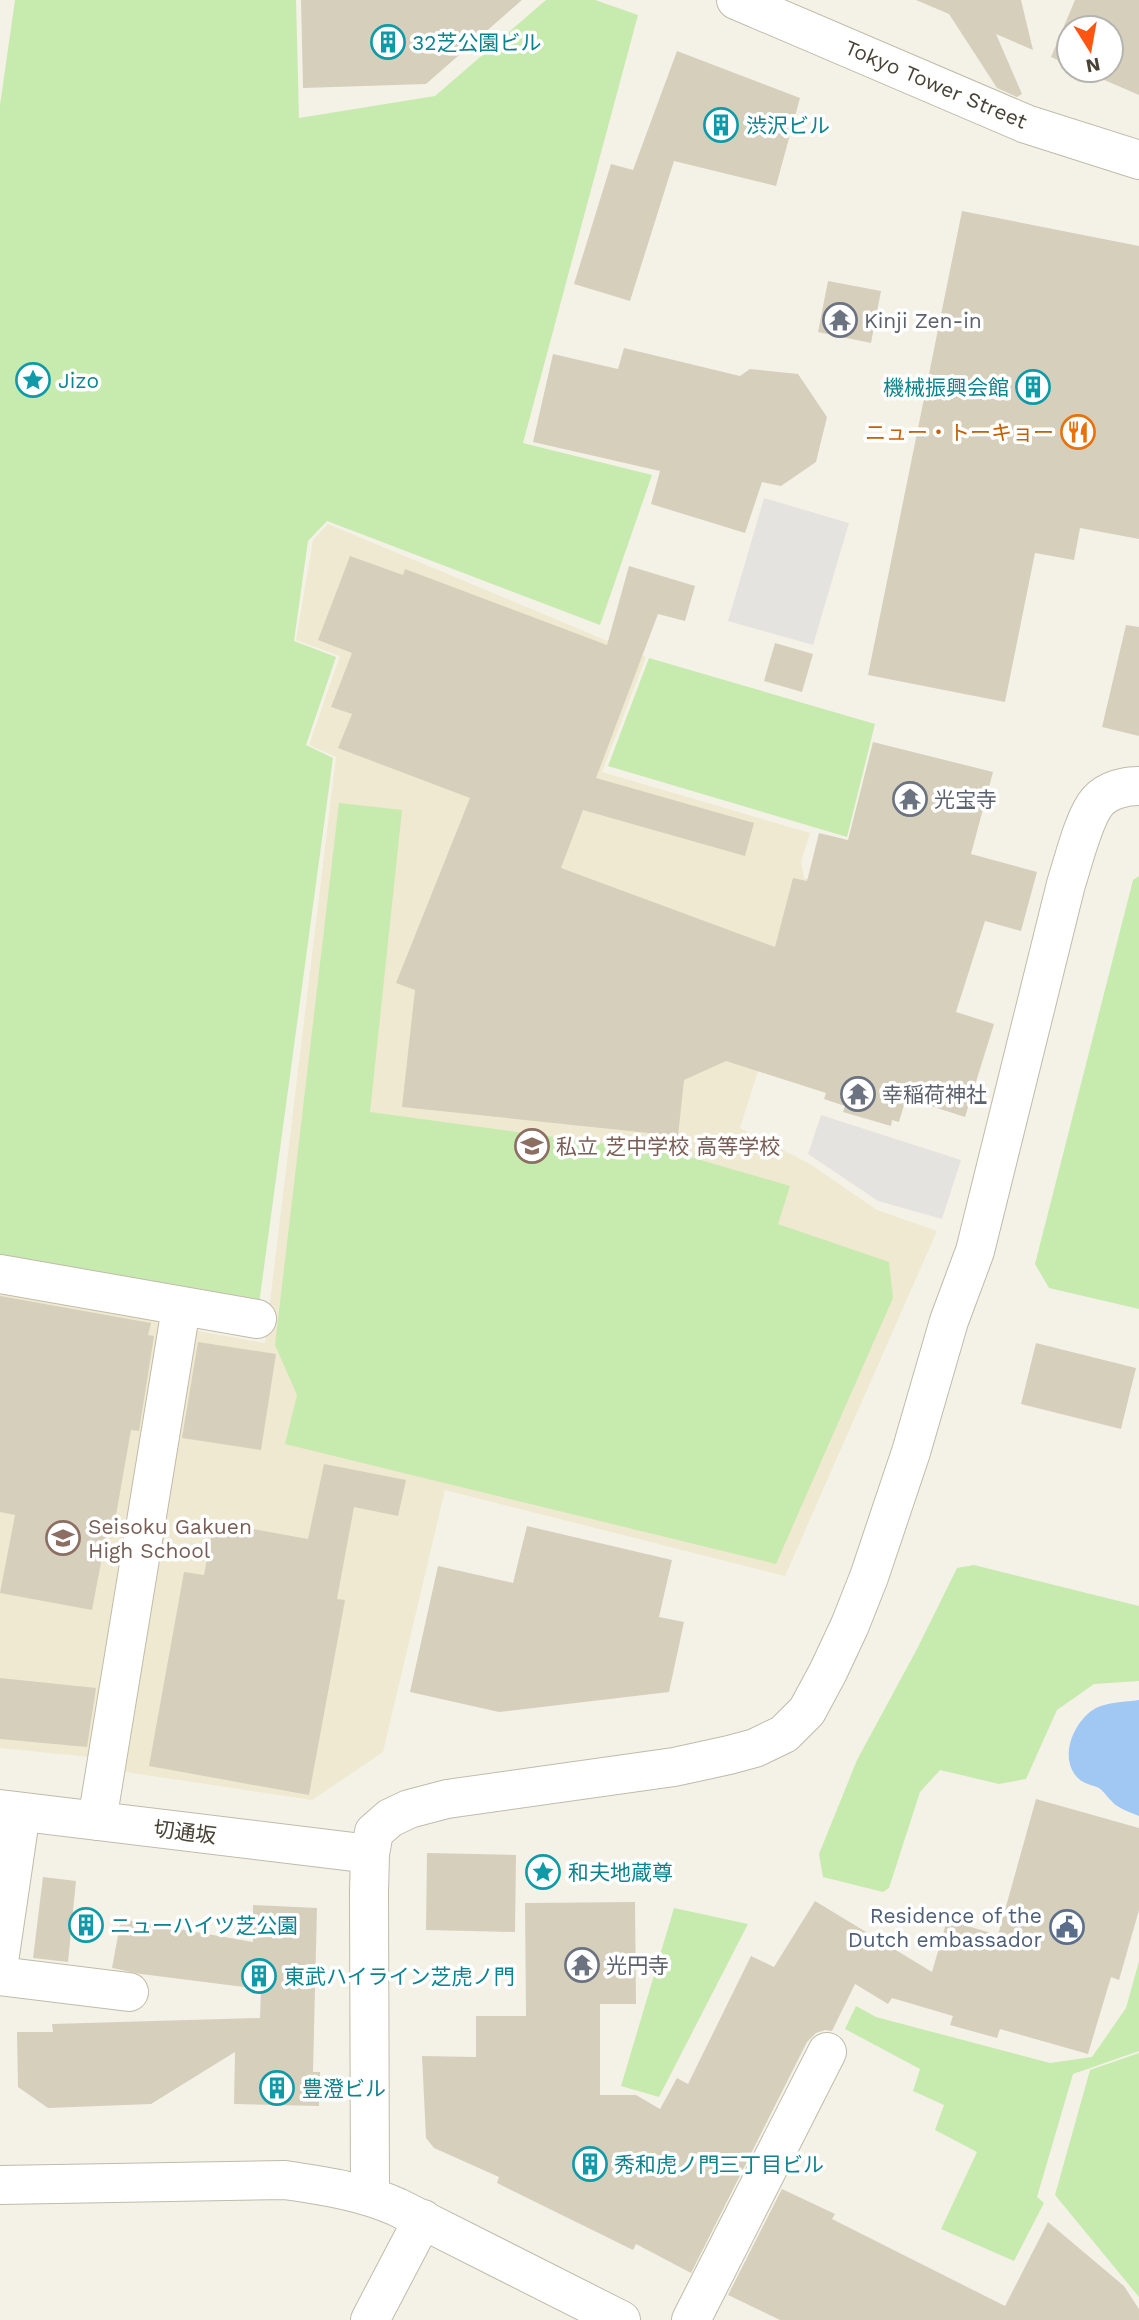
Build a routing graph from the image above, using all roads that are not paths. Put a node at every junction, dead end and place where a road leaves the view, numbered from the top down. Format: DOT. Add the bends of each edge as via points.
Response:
graph roads {
  1 [pos="736,0"];
  2 [pos="1139,160"];
  3 [pos="1139,786"];
  4 [pos="0,1274"];
  5 [pos="181,1308"];
  6 [pos="257,1320"];
  7 [pos="10,1810"];
  8 [pos="97,1821"];
  9 [pos="370,1854"];
  10 [pos="0,1955"];
  11 [pos="0,1976"];
  12 [pos="129,1992"];
  13 [pos="827,2052"];
  14 [pos="0,2185"];
  15 [pos="370,2195"];
  16 [pos="423,2219"];
  17 [pos="370,2320"];
  18 [pos="621,2320"];
  19 [pos="691,2320"];
  1 -- 2 [label="street, Tokyo Tower Street" via="1026,124"];
  3 -- 9 [label="street" via="1112,790 1097,802 1083,833 1066,884 975,1251 869,1577 807,1711 784,1734 729,1755 447,1799 409,1809 374,1832"];
  4 -- 5 [label="street"];
  5 -- 6 [label="street"];
  5 -- 8 [label="street"];
  7 -- 8 [label="street, 切通坂"];
  7 -- 10 [label="street"];
  8 -- 9 [label="street, 切通坂"];
  9 -- 15 [label="street"];
  11 -- 12 [label="street"];
  13 -- 19 [label="street"];
  14 -- 15 [label="street" via="285,2180"];
  15 -- 16 [label="street"];
  16 -- 17 [label="street"];
  16 -- 18 [label="street"];
}
